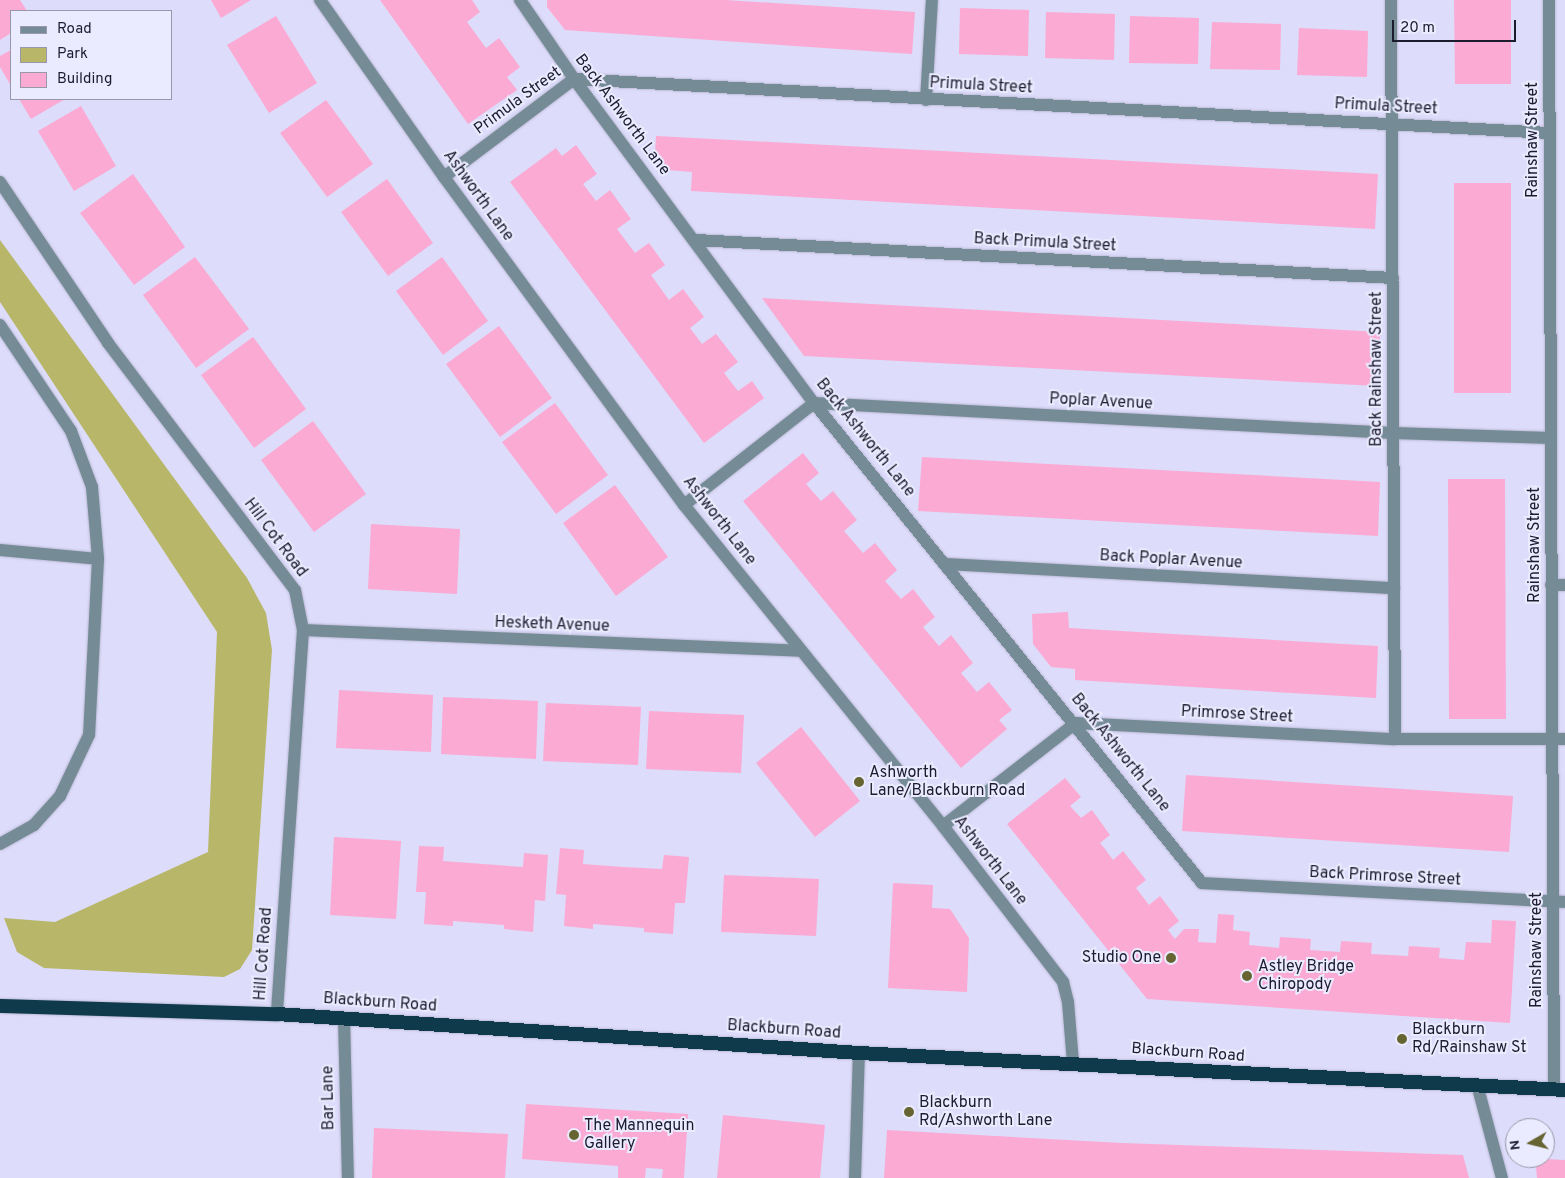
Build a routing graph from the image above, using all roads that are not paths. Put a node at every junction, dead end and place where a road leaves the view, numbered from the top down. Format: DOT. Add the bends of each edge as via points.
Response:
graph roads {
  1 [pos="320,0"];
  2 [pos="520,0"];
  3 [pos="932,0"];
  4 [pos="1391,0"];
  5 [pos="1549,0"];
  6 [pos="574,79"];
  7 [pos="926,100"];
  8 [pos="1392,124"];
  9 [pos="1550,133"];
  10 [pos="444,177"];
  11 [pos="0,182"];
  12 [pos="696,240"];
  13 [pos="1393,278"];
  14 [pos="0,325"];
  15 [pos="814,403"];
  16 [pos="1393,434"];
  17 [pos="1551,438"];
  18 [pos="684,505"];
  19 [pos="0,550"];
  20 [pos="98,559"];
  21 [pos="946,564"];
  22 [pos="1551,585"];
  23 [pos="1565,585"];
  24 [pos="1394,588"];
  25 [pos="303,630"];
  26 [pos="801,651"];
  27 [pos="1076,723"];
  28 [pos="1395,739"];
  29 [pos="1558,740"];
  30 [pos="943,826"];
  31 [pos="0,844"];
  32 [pos="1202,883"];
  33 [pos="1559,902"];
  34 [pos="0,1006"];
  35 [pos="277,1014"];
  36 [pos="344,1018"];
  37 [pos="859,1053"];
  38 [pos="1073,1063"];
  39 [pos="1478,1088"];
  40 [pos="1559,1090"];
  41 [pos="348,1178"];
  42 [pos="855,1178"];
  43 [pos="1502,1178"];
  1 -- 10 [label="street, Ashworth Lane"];
  2 -- 6 [label="street, Back Ashworth Lane"];
  3 -- 7 [label="street"];
  4 -- 8 [label="street, Back Rainshaw Street"];
  5 -- 9 [label="street, Rainshaw Street"];
  6 -- 7 [label="street, Primula Street"];
  6 -- 10 [label="street, Primula Street"];
  6 -- 12 [label="street, Back Ashworth Lane"];
  7 -- 8 [label="street, Primula Street"];
  8 -- 9 [label="street, Primula Street"];
  8 -- 13 [label="street, Back Rainshaw Street"];
  9 -- 17 [label="street, Rainshaw Street"];
  10 -- 18 [label="street, Ashworth Lane"];
  11 -- 25 [label="street, Hill Cot Road" via="108,343 294,590"];
  12 -- 13 [label="street, Back Primula Street"];
  12 -- 15 [label="street, Back Ashworth Lane"];
  13 -- 16 [label="street, Back Rainshaw Street"];
  14 -- 20 [label="street" via="71,431 92,487"];
  15 -- 16 [label="street, Poplar Avenue"];
  15 -- 18 [label="street"];
  15 -- 21 [label="street, Back Ashworth Lane"];
  16 -- 17 [label="street, Poplar Avenue"];
  16 -- 24 [label="street, Back Rainshaw Street"];
  17 -- 22 [label="street, Rainshaw Street"];
  18 -- 26 [label="street, Ashworth Lane"];
  19 -- 20 [label="street"];
  20 -- 31 [label="street" via="89,735 60,796 34,825"];
  21 -- 24 [label="street, Back Poplar Avenue"];
  21 -- 27 [label="street, Back Ashworth Lane"];
  22 -- 23 [label="street"];
  22 -- 29 [label="street, Rainshaw Street"];
  24 -- 28 [label="street, Back Rainshaw Street"];
  25 -- 26 [label="street, Hesketh Avenue"];
  25 -- 35 [label="street, Hill Cot Road"];
  26 -- 30 [label="street, Ashworth Lane"];
  27 -- 28 [label="street, Primrose Street"];
  27 -- 30 [label="street"];
  27 -- 32 [label="street, Back Ashworth Lane"];
  28 -- 29 [label="street, Primrose Street"];
  29 -- 33 [label="street, Rainshaw Street"];
  30 -- 38 [label="street, Ashworth Lane" via="1063,982 1068,1002"];
  32 -- 33 [label="street, Back Primrose Street"];
  33 -- 40 [label="street, Rainshaw Street"];
  34 -- 35 [label="highway, Blackburn Road"];
  35 -- 36 [label="highway, Blackburn Road"];
  36 -- 37 [label="highway, Blackburn Road"];
  36 -- 41 [label="street, Bar Lane"];
  37 -- 38 [label="highway, Blackburn Road"];
  37 -- 42 [label="street"];
  38 -- 39 [label="highway, Blackburn Road"];
  39 -- 40 [label="highway, Blackburn Road"];
  39 -- 43 [label="street"];
}
